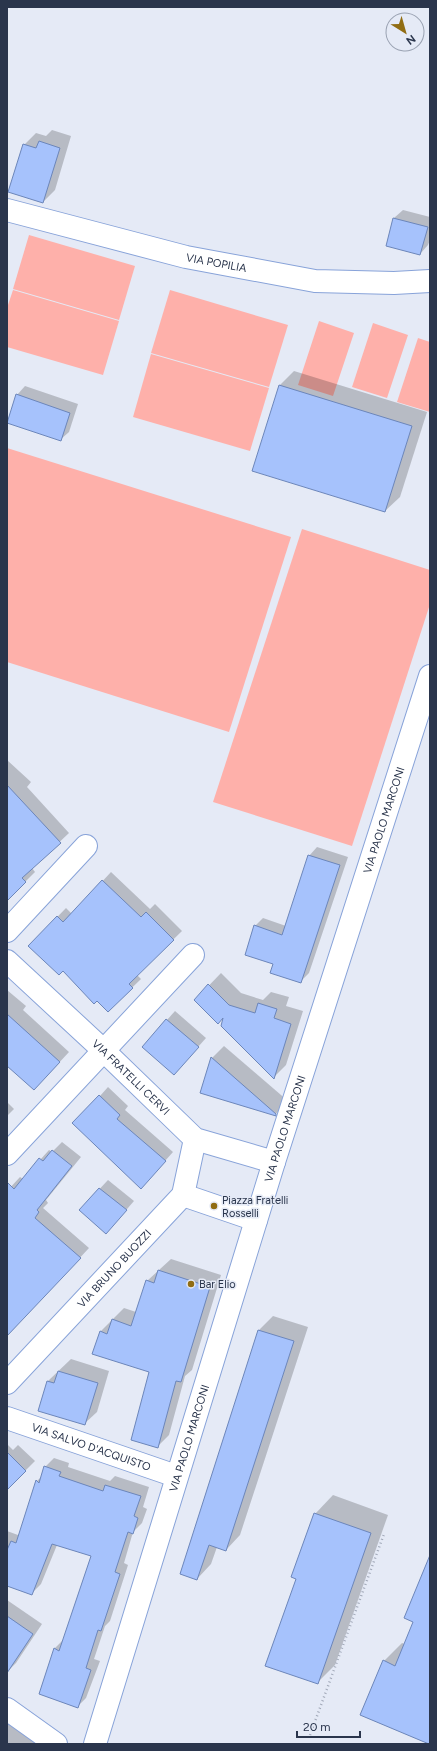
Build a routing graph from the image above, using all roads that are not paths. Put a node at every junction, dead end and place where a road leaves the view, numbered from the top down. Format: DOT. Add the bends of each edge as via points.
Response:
graph roads {
  1 [pos="7,210"];
  2 [pos="430,281"];
  3 [pos="430,676"];
  4 [pos="86,846"];
  5 [pos="7,931"];
  6 [pos="193,955"];
  7 [pos="7,961"];
  8 [pos="103,1050"];
  9 [pos="195,1139"];
  10 [pos="7,1154"];
  11 [pos="274,1162"];
  12 [pos="183,1195"];
  13 [pos="256,1220"];
  14 [pos="7,1383"];
  15 [pos="7,1418"];
  16 [pos="176,1476"];
  17 [pos="7,1709"];
  18 [pos="56,1744"];
  19 [pos="95,1744"];
  1 -- 2 [label="street, VIA POPILIA" via="186,257 315,282"];
  3 -- 11 [label="street, VIA PAOLO MARCONI"];
  4 -- 5 [label="street"];
  6 -- 8 [label="street"];
  7 -- 8 [label="street, VIA FRATELLI CERVI"];
  8 -- 9 [label="street, VIA FRATELLI CERVI"];
  8 -- 10 [label="street"];
  9 -- 11 [label="street, VIA FRATELLI CERVI"];
  9 -- 12 [label="street"];
  11 -- 13 [label="street, VIA PAOLO MARCONI"];
  12 -- 13 [label="street"];
  12 -- 14 [label="street, VIA BRUNO BUOZZI"];
  13 -- 16 [label="street, VIA PAOLO MARCONI"];
  15 -- 16 [label="street, VIA SALVO D'ACQUISTO"];
  16 -- 19 [label="street, VIA PAOLO MARCONI"];
  17 -- 18 [label="street"];
}
